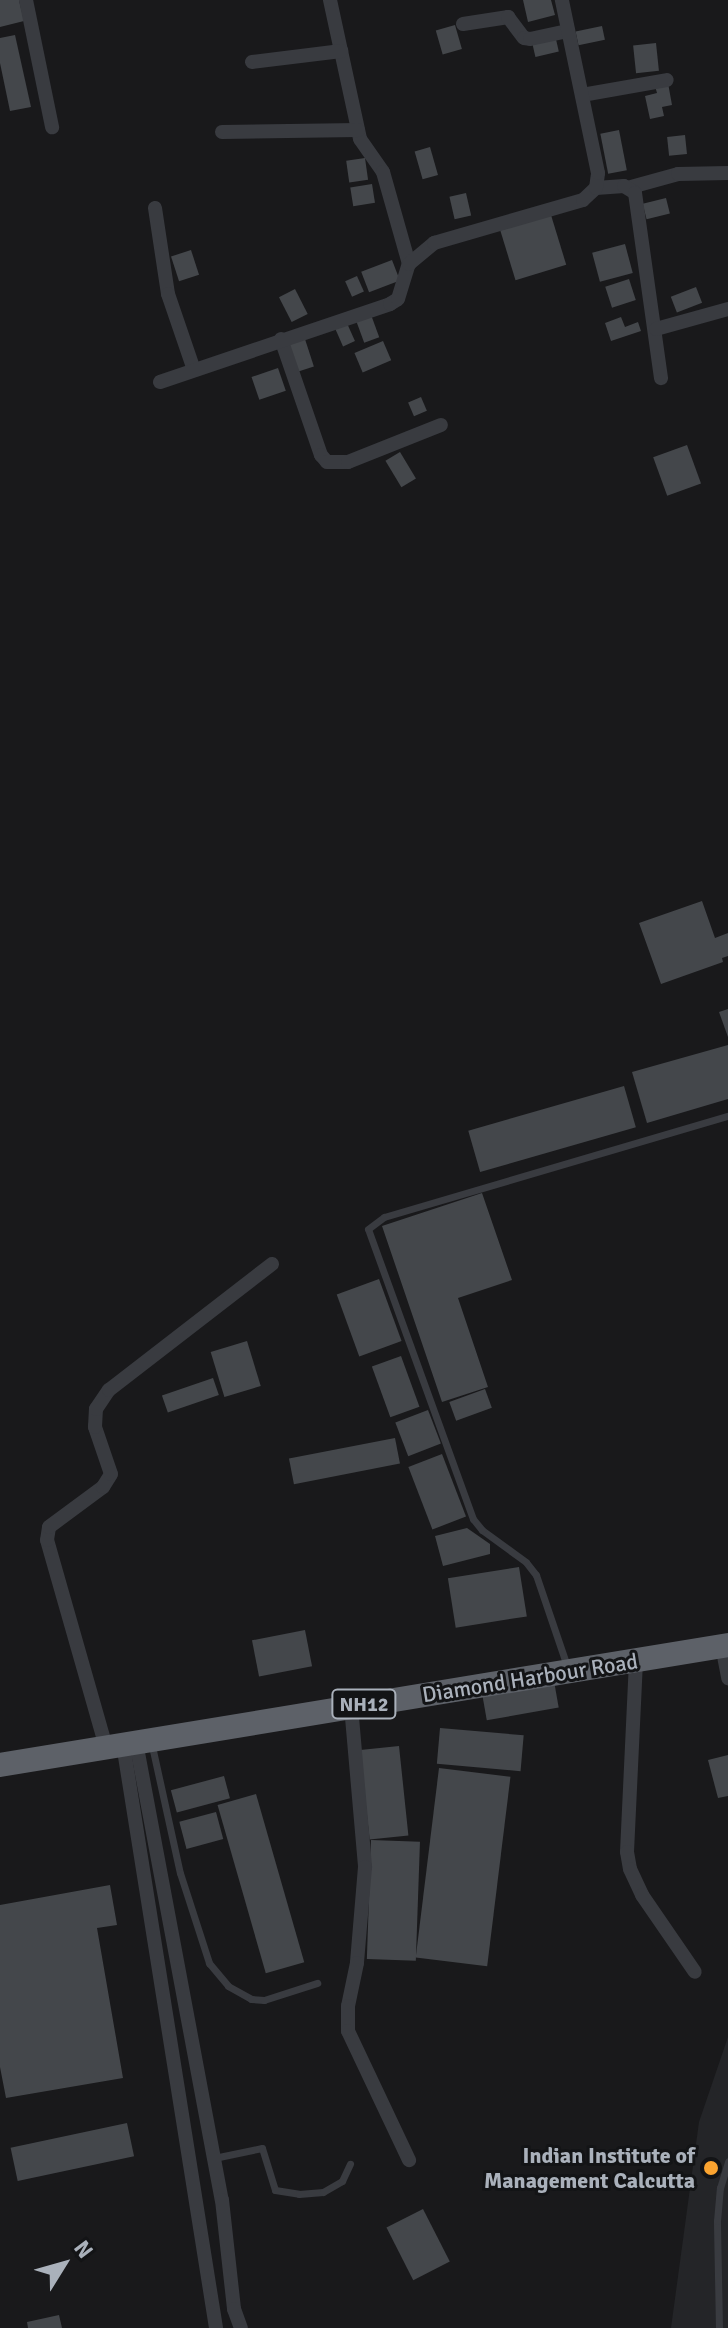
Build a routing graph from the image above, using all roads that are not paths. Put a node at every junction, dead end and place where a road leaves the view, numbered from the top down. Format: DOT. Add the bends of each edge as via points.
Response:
graph roads {
  1 [pos="26,0"];
  2 [pos="330,0"];
  3 [pos="562,0"];
  4 [pos="463,24"];
  5 [pos="568,31"];
  6 [pos="341,51"];
  7 [pos="252,62"];
  8 [pos="667,80"];
  9 [pos="582,95"];
  10 [pos="52,127"];
  11 [pos="358,130"];
  12 [pos="222,132"];
  13 [pos="728,173"];
  14 [pos="631,187"];
  15 [pos="596,188"];
  16 [pos="155,208"];
  17 [pos="409,264"];
  18 [pos="728,309"];
  19 [pos="656,329"];
  20 [pos="281,339"];
  21 [pos="194,370"];
  22 [pos="661,378"];
  23 [pos="160,382"];
  24 [pos="441,425"];
  25 [pos="728,1116"];
  26 [pos="272,1264"];
  27 [pos="725,1646"];
  28 [pos="636,1661"];
  29 [pos="569,1672"];
  30 [pos="728,1678"];
  31 [pos="351,1706"];
  32 [pos="129,1743"];
  33 [pos="0,1765"];
  34 [pos="695,1972"];
  35 [pos="317,1983"];
  36 [pos="214,2158"];
  37 [pos="409,2160"];
  38 [pos="728,2161"];
  39 [pos="350,2164"];
  40 [pos="216,2328"];
  41 [pos="241,2328"];
  42 [pos="719,2328"];
  1 -- 10 [label="street"];
  2 -- 6 [label="street"];
  3 -- 5 [label="street"];
  4 -- 5 [label="street" via="508,17 530,39"];
  5 -- 9 [label="street"];
  6 -- 7 [label="street"];
  6 -- 11 [label="street"];
  8 -- 9 [label="street"];
  9 -- 15 [label="street" via="598,173"];
  11 -- 12 [label="street"];
  11 -- 17 [label="street" via="383,172"];
  13 -- 14 [label="street" via="678,174"];
  14 -- 15 [label="street"];
  14 -- 19 [label="street"];
  15 -- 17 [label="street" via="583,200 434,243"];
  16 -- 21 [label="street" via="168,294"];
  17 -- 20 [label="street" via="398,299 390,304"];
  18 -- 19 [label="street"];
  19 -- 22 [label="street"];
  20 -- 21 [label="street"];
  20 -- 24 [label="street" via="327,462 348,462"];
  21 -- 23 [label="street"];
  25 -- 29 [label="lane" via="384,1217 368,1229 473,1519 536,1575"];
  26 -- 32 [label="street" via="109,1390 96,1409 95,1427 111,1474 103,1487 49,1527 47,1540"];
  27 -- 28 [label="highway, Diamond Harbour Road / NH12"];
  27 -- 30 [label="street"];
  28 -- 29 [label="highway, Diamond Harbour Road / NH12"];
  28 -- 34 [label="street" via="630,1869"];
  29 -- 31 [label="highway, Diamond Harbour Road / NH12"];
  31 -- 32 [label="highway, Diamond Harbour Road / NH12"];
  31 -- 37 [label="street" via="365,1867 348,2031"];
  32 -- 33 [label="highway, Diamond Harbour Road / NH12"];
  32 -- 35 [label="lane" via="209,1963 228,1986 251,1999 264,2000"];
  32 -- 36 [label="street"];
  32 -- 40 [label="street"];
  36 -- 39 [label="lane" via="262,2148 275,2190 299,2194 323,2192 342,2181"];
  36 -- 41 [label="street"];
  38 -- 42 [label="lane" via="717,2221"];
}
